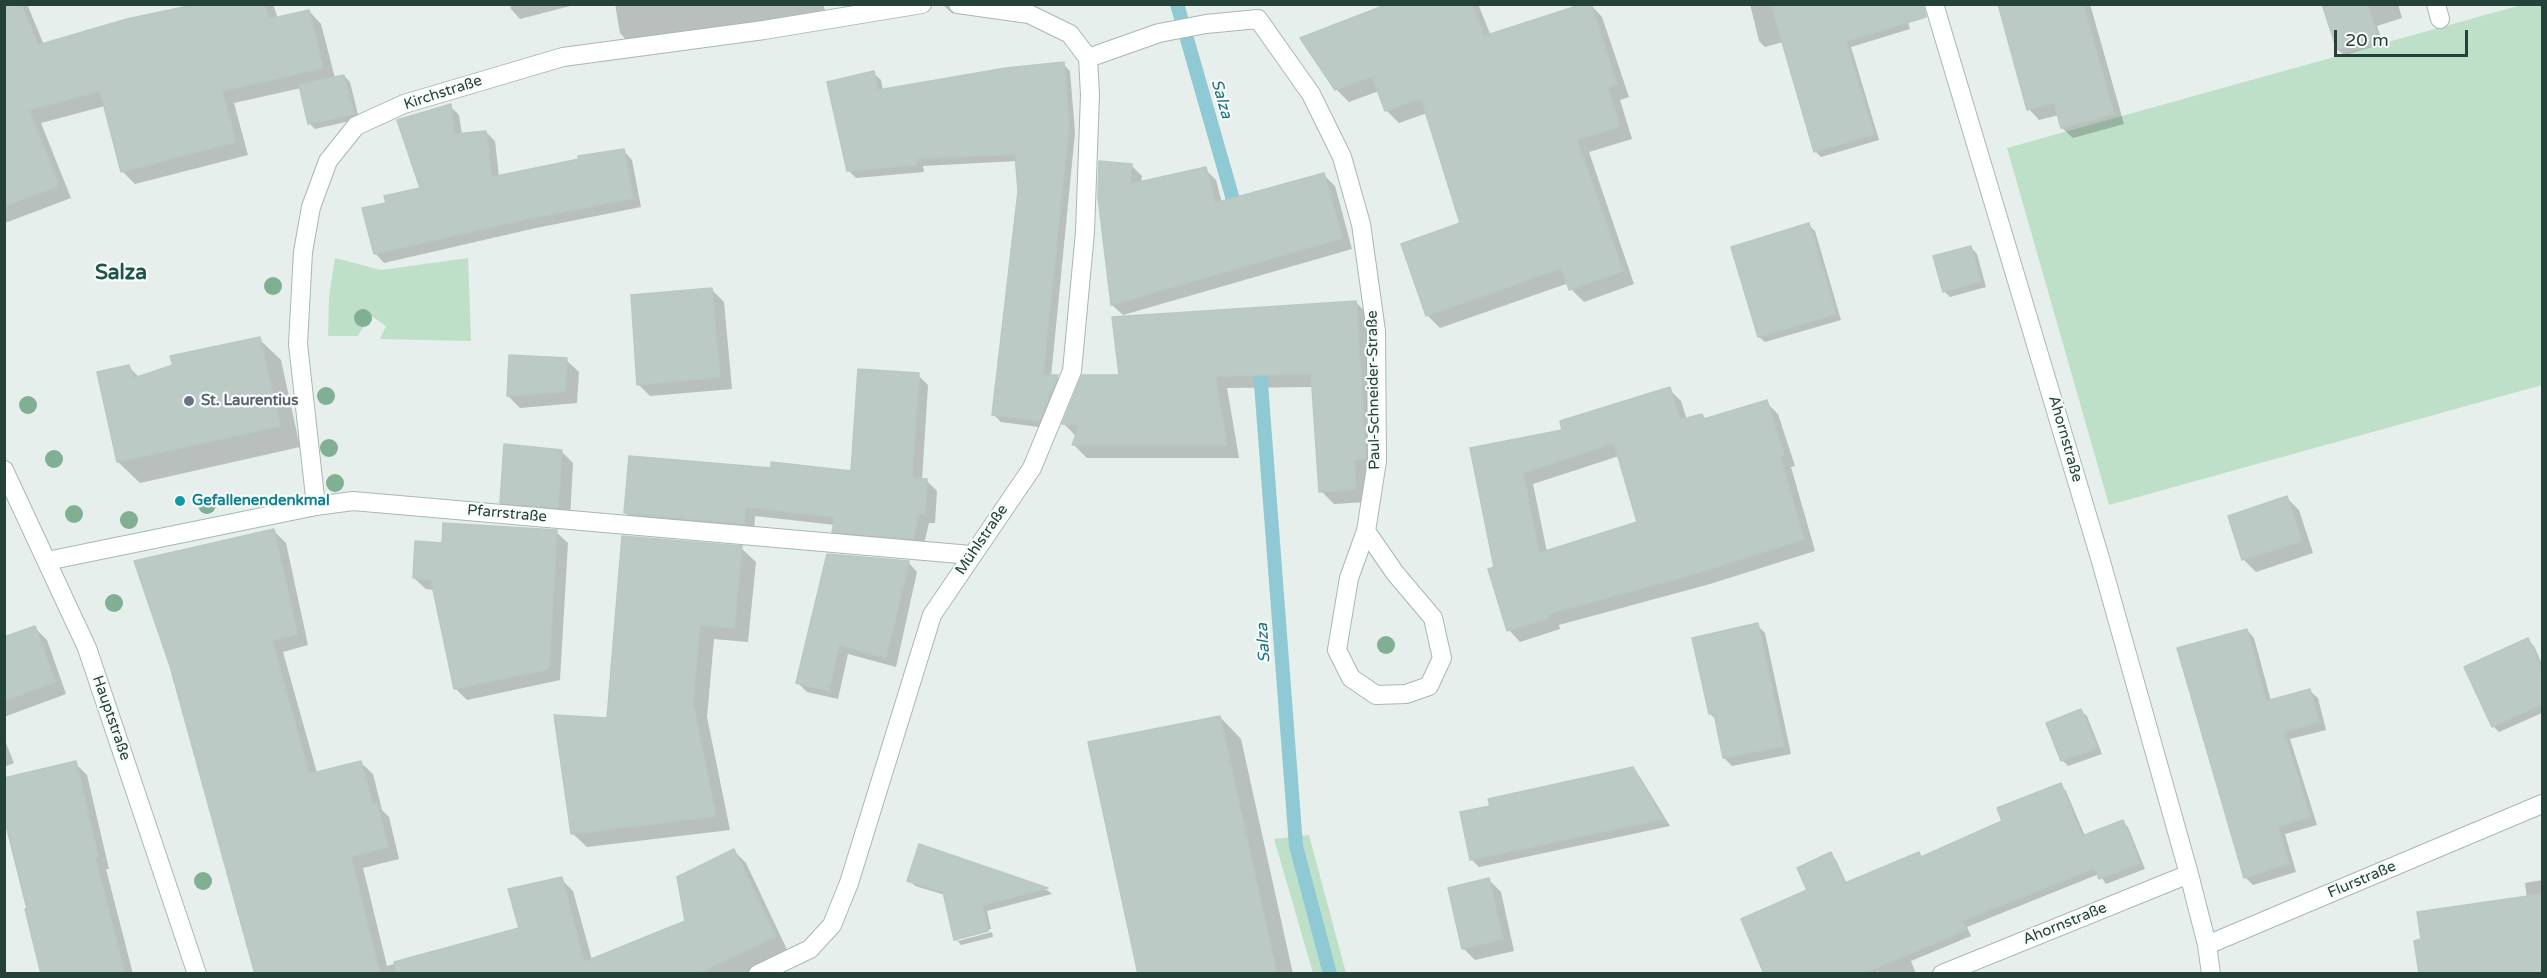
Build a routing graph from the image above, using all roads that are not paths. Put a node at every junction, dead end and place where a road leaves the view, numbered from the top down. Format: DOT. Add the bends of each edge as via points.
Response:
graph roads {
  1 [pos="922,4"];
  2 [pos="958,4"];
  3 [pos="1934,4"];
  4 [pos="1088,58"];
  5 [pos="4,470"];
  6 [pos="316,506"];
  7 [pos="1366,531"];
  8 [pos="971,555"];
  9 [pos="47,561"];
  10 [pos="2542,804"];
  11 [pos="2189,874"];
  12 [pos="2207,945"];
  13 [pos="197,974"];
  14 [pos="758,974"];
  15 [pos="1942,974"];
  16 [pos="2211,974"];
  1 -- 6 [label="street, Kirchstraße" via="563,57 404,104 356,126 328,161 310,207 303,252 298,345"];
  2 -- 4 [label="street" via="1029,14 1070,34"];
  3 -- 11 [label="street, Ahornstraße"];
  4 -- 7 [label="street, Paul-Schneider-Straße" via="1160,33 1258,19 1311,94 1342,157 1361,224 1376,331 1377,461"];
  4 -- 8 [label="street, Mühlstraße" via="1085,232 1072,371 1032,468"];
  5 -- 9 [label="street, Hauptstraße"];
  6 -- 8 [label="street, Pfarrstraße" via="353,501"];
  6 -- 9 [label="street, Pfarrstraße"];
  7 -- 7 [label="street, Paul-Schneider-Straße" via="1349,578 1337,650 1351,678 1376,696 1407,694 1429,686 1442,658 1432,618"];
  8 -- 14 [label="street, Mühlstraße" via="932,615 849,883 832,925 810,949"];
  9 -- 13 [label="street, Hauptstraße" via="87,648"];
  10 -- 12 [label="street, Flurstraße"];
  11 -- 12 [label="street, Ahornstraße"];
  11 -- 15 [label="street, Ahornstraße"];
  12 -- 16 [label="street"];
}
